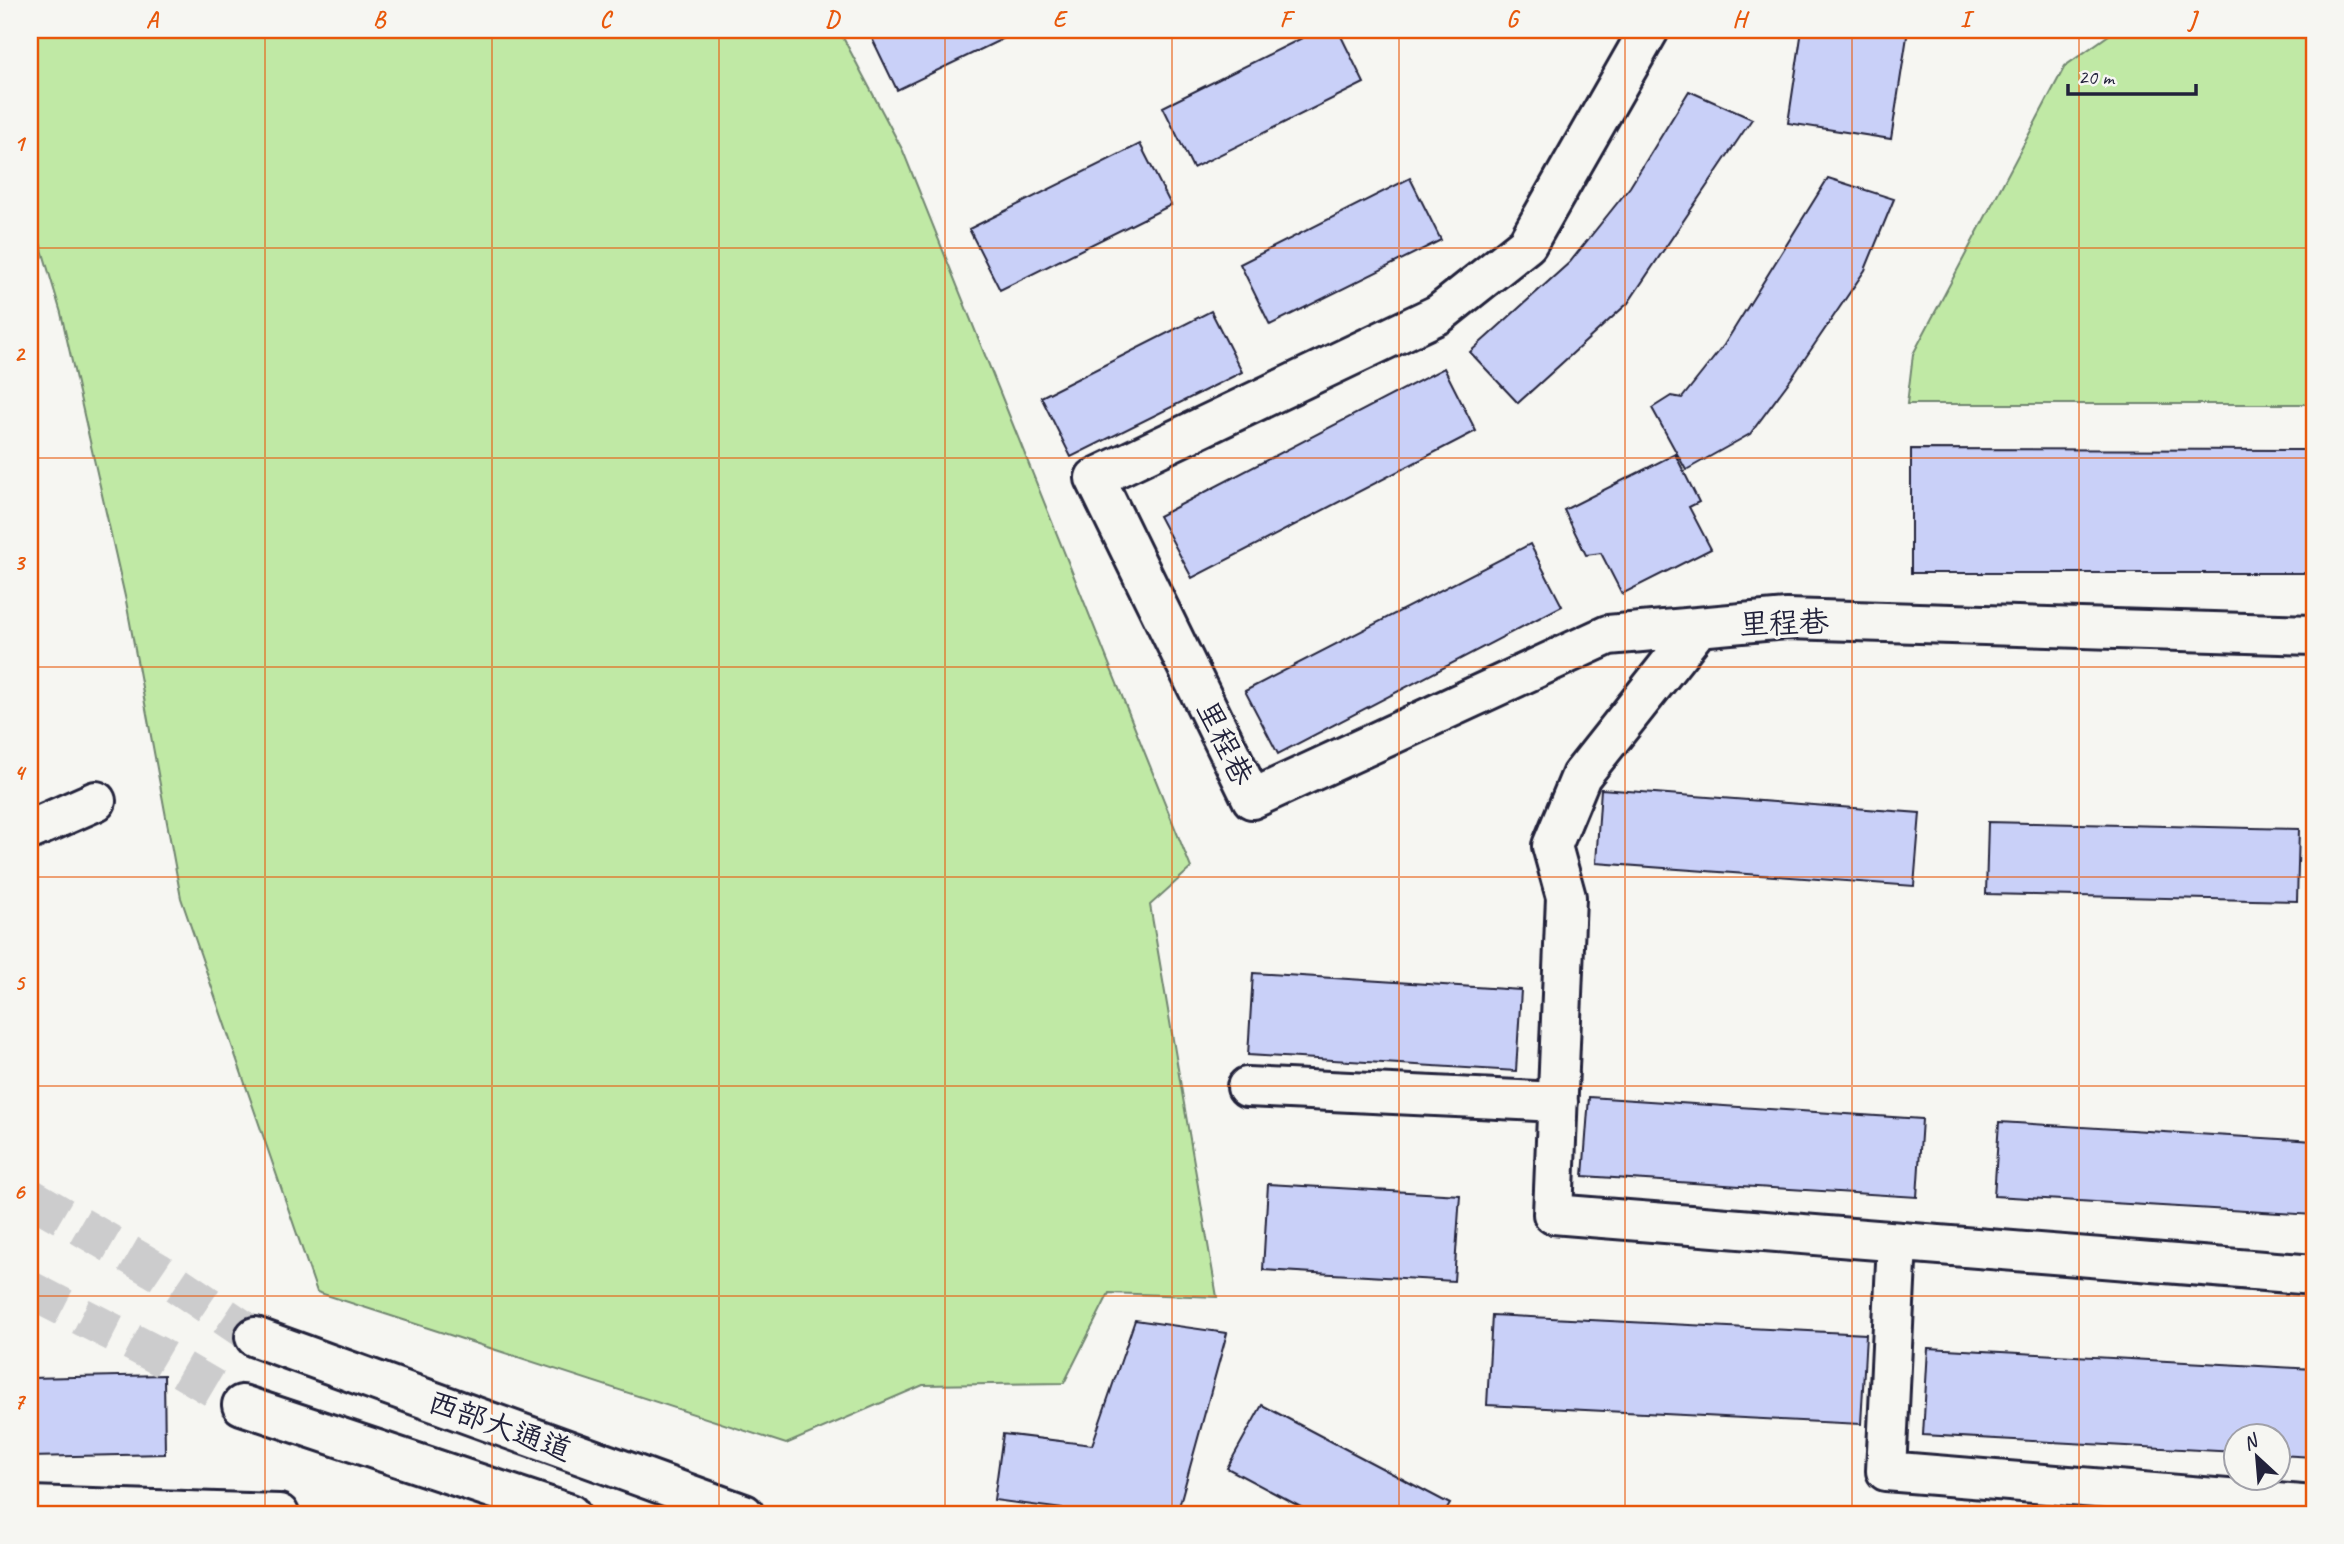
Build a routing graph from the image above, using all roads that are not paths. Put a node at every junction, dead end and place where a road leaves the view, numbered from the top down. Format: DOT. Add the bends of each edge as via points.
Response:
graph roads {
  1 [pos="1649,30"];
  2 [pos="1699,627"];
  3 [pos="2314,635"];
  4 [pos="96,801"];
  5 [pos="30,830"];
  6 [pos="1247,1087"];
  7 [pos="1558,1102"];
  8 [pos="1897,1242"];
  9 [pos="2314,1275"];
  10 [pos="255,1337"];
  11 [pos="242,1405"];
  12 [pos="30,1506"];
  13 [pos="2314,1506"];
  14 [pos="279,1514"];
  15 [pos="570,1514"];
  16 [pos="744,1514"];
  1 -- 2 [label="main road, 里程巷" via="1527,244 1439,314 1095,478 1251,799 1608,635"];
  2 -- 3 [label="main road, 里程巷" via="1787,619"];
  2 -- 7 [label="main road" via="1581,776 1552,846 1566,897"];
  4 -- 5 [label="main road"];
  6 -- 7 [label="main road"];
  7 -- 8 [label="main road" via="1553,1214"];
  8 -- 9 [label="main road"];
  8 -- 13 [label="main road" via="1886,1471"];
  10 -- 16 [label="main road, 西部大通道"];
  11 -- 15 [label="main road, 西部大通道"];
  12 -- 14 [label="main road"];
}
